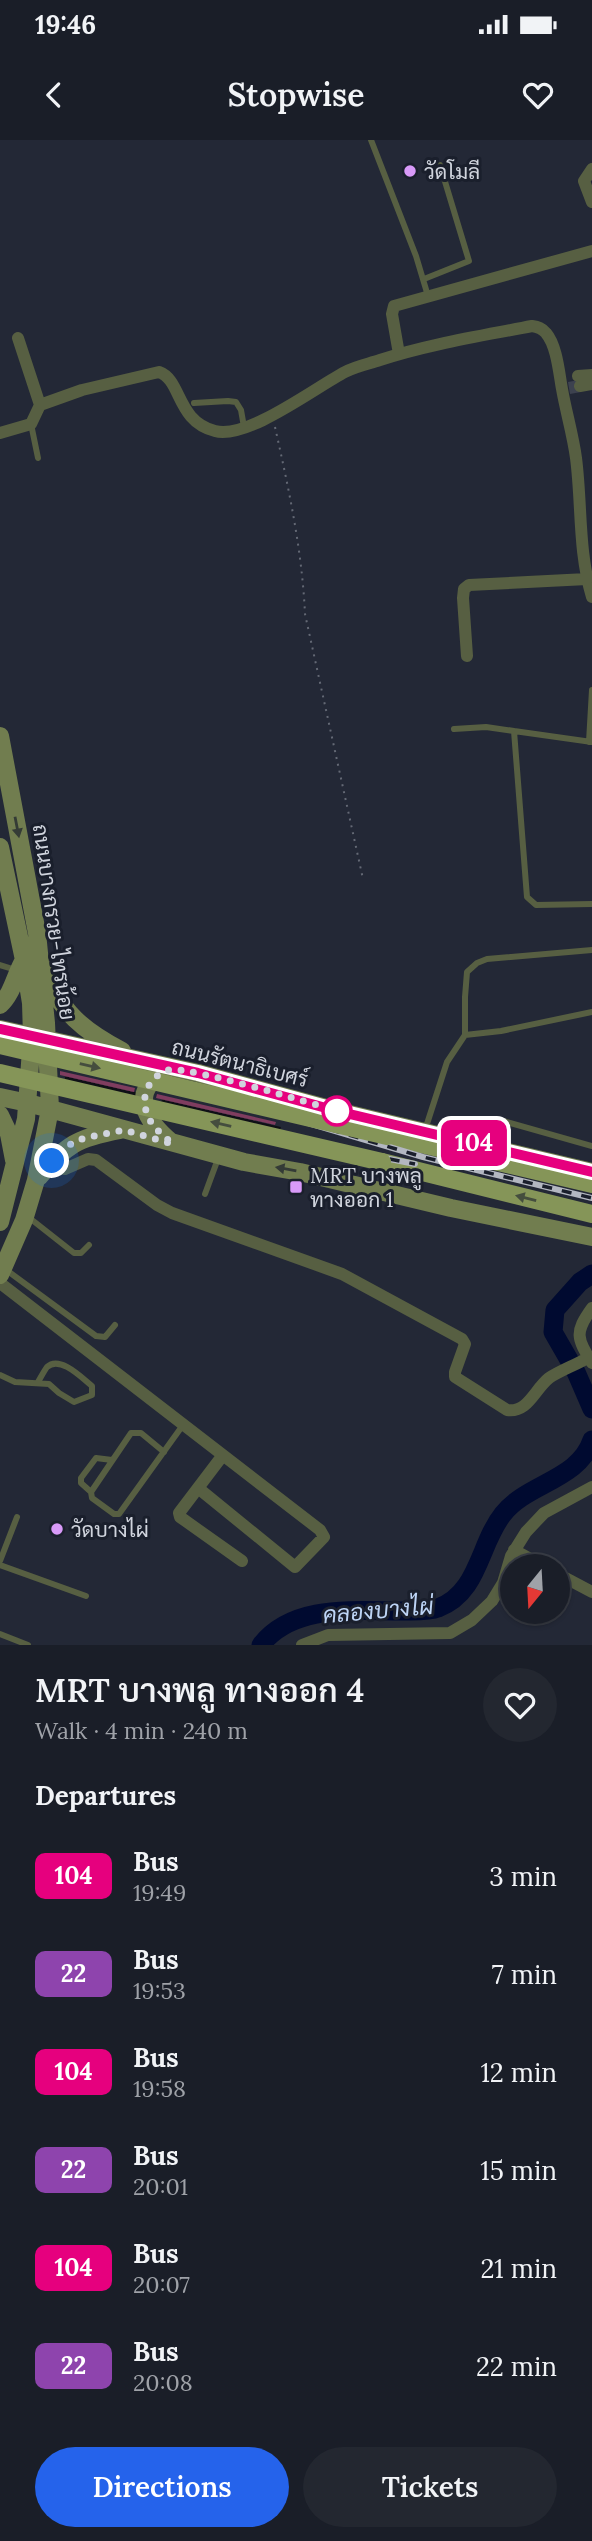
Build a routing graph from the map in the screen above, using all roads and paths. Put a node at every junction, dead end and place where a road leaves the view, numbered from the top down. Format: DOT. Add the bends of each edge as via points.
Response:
graph roads {
  1 [pos="371,140"];
  2 [pos="440,165"];
  3 [pos="592,169"];
  4 [pos="592,202"];
  5 [pos="592,251"];
  6 [pos="424,279"];
  7 [pos="428,296"];
  8 [pos="18,338"];
  9 [pos="399,354"];
  10 [pos="592,375"];
  11 [pos="573,383"];
  12 [pos="194,403"];
  13 [pos="40,405"];
  14 [pos="270,417"];
  15 [pos="32,424"];
  16 [pos="244,427"];
  17 [pos="0,433"];
  18 [pos="38,458"];
  19 [pos="587,542"];
  20 [pos="587,579"];
  21 [pos="592,597"];
  22 [pos="467,656"];
  23 [pos="592,690"];
  24 [pos="454,729"];
  25 [pos="514,731"];
  26 [pos="0,736"];
  27 [pos="591,742"];
  28 [pos="0,849"];
  29 [pos="363,879"];
  30 [pos="592,904"];
  31 [pos="37,933"];
  32 [pos="592,950"];
  33 [pos="0,965"];
  34 [pos="21,966"];
  35 [pos="0,1005"];
  36 [pos="592,1012"];
  37 [pos="0,1029"];
  38 [pos="465,1035"];
  39 [pos="40,1038"];
  40 [pos="0,1045"];
  41 [pos="148,1064"];
  42 [pos="185,1070"];
  43 [pos="0,1073"];
  44 [pos="0,1097"];
  45 [pos="28,1102"];
  46 [pos="50,1109"];
  47 [pos="0,1115"];
  48 [pos="124,1130"];
  49 [pos="433,1134"];
  50 [pos="487,1137"];
  51 [pos="173,1144"];
  52 [pos="592,1146"];
  53 [pos="17,1156"];
  54 [pos="219,1156"];
  55 [pos="592,1163"];
  56 [pos="41,1167"];
  57 [pos="592,1172"];
  58 [pos="592,1184"];
  59 [pos="205,1194"];
  60 [pos="424,1202"];
  61 [pos="26,1214"];
  62 [pos="592,1214"];
  63 [pos="0,1222"];
  64 [pos="592,1237"];
  65 [pos="89,1245"];
  66 [pos="592,1248"];
  67 [pos="1,1275"];
  68 [pos="592,1308"];
  69 [pos="116,1325"];
  70 [pos="587,1361"];
  71 [pos="0,1375"];
  72 [pos="38,1382"];
  73 [pos="184,1425"];
  74 [pos="164,1452"];
  75 [pos="223,1455"];
  76 [pos="112,1460"];
  77 [pos="592,1487"];
  78 [pos="198,1488"];
  79 [pos="91,1492"];
  80 [pos="17,1517"];
  81 [pos="514,1550"];
  82 [pos="521,1554"];
  83 [pos="242,1561"];
  84 [pos="0,1563"];
  85 [pos="570,1580"];
  86 [pos="592,1592"];
  87 [pos="86,1596"];
  88 [pos="435,1633"];
  89 [pos="0,1634"];
  90 [pos="28,1645"];
  91 [pos="302,1645"];
  92 [pos="447,1645"];
  1 -- 6 [label="lane"];
  2 -- 6 [label="lane" via="470,258 468,263"];
  3 -- 4 [label="street" via="584,181"];
  5 -- 7 [label="street"];
  6 -- 7 [label="lane"];
  7 -- 9 [label="street" via="393,307"];
  8 -- 13 [label="street"];
  9 -- 11 [label="street" via="535,326 545,331"];
  9 -- 14 [label="street" via="348,370"];
  10 -- 11 [label="street"];
  11 -- 19 [label="street" via="576,458"];
  12 -- 16 [label="lane" via="236,402"];
  13 -- 15 [label="street"];
  13 -- 16 [label="street" via="159,372 169,378 194,420 215,431"];
  14 -- 16 [label="street"];
  14 -- 29 [label="path" via="297,526 305,614"];
  15 -- 17 [label="street"];
  15 -- 18 [label="lane"];
  19 -- 20 [label="street"];
  20 -- 21 [label="street"];
  20 -- 22 [label="street" via="469,585 463,598"];
  23 -- 27 [label="lane"];
  24 -- 25 [label="lane"];
  25 -- 27 [label="lane"];
  25 -- 30 [label="lane" via="527,897 536,905"];
  26 -- 31 [label="main road, ถนนบางกรวย-ไทรน้อย, one-way"];
  28 -- 34 [label="main road, ถนนบางกรวย-ไทรน้อย"];
  31 -- 39 [label="main road, ถนนบางกรวย-ไทรน้อย"];
  31 -- 41 [label="main road" via="50,982 72,1018 91,1034"];
  32 -- 38 [label="lane" via="477,963 467,971"];
  33 -- 34 [label="lane"];
  34 -- 35 [label="main road" via="11,993"];
  34 -- 39 [label="main road, ถนนบางกรวย-ไทรน้อย"];
  36 -- 38 [label="lane"];
  37 -- 39 [label="main road, ถนนรัตนาธิเบศร์"];
  38 -- 49 [label="lane" via="447,1062"];
  39 -- 41 [label="main road, ถนนรัตนาธิเบศร์"];
  39 -- 45 [label="main road, ถนนบางกรวย-ไทรน้อย"];
  39 -- 46 [label="main road, ถนนบางกรวย-ไทรน้อย"];
  40 -- 58 [label="main road, ถนนรัตนาธิเบศร์, one-way, bridge"];
  41 -- 42 [label="main road, ถนนรัตนาธิเบศร์"];
  42 -- 49 [label="main road, ถนนรัตนาธิเบศร์"];
  42 -- 51 [label="main road" via="160,1074 146,1091 148,1119"];
  62 -- 43 [label="main road, one-way, bridge"];
  44 -- 45 [label="main road"];
  45 -- 46 [label="main road"];
  45 -- 53 [label="main road, ถนนบางกรวย-ไทรน้อย"];
  46 -- 48 [label="main road"];
  46 -- 56 [label="main road, ถนนบางกรวย-ไทรน้อย"];
  47 -- 53 [label="main road"];
  48 -- 51 [label="main road"];
  48 -- 56 [label="main road" via="84,1138"];
  49 -- 50 [label="main road" via="450,1127"];
  49 -- 57 [label="main road, ถนนรัตนาธิเบศร์"];
  50 -- 52 [label="lane" via="492,1125 503,1121"];
  50 -- 55 [label="main road"];
  51 -- 54 [label="main road"];
  53 -- 56 [label="main road"];
  53 -- 63 [label="main road, ถนนบางกรวย-ไทรน้อย"];
  54 -- 59 [label="lane"];
  60 -- 54 [label="main road, one-way"];
  56 -- 61 [label="main road, ถนนบางกรวย-ไทรน้อย"];
  56 -- 70 [label="street" via="65,1169 96,1160 172,1213 342,1274 400,1304 462,1339 465,1344 455,1377 507,1410 522,1408 548,1379"];
  60 -- 64 [label="main road"];
  60 -- 66 [label="main road" via="432,1211"];
  61 -- 65 [label="lane" via="74,1253"];
  61 -- 67 [label="main road, ถนนบางกรวย-ไทรน้อย"];
  67 -- 69 [label="lane" via="96,1336 105,1337"];
  67 -- 73 [label="street"];
  68 -- 70 [label="street" via="580,1325 579,1340"];
  71 -- 72 [label="lane" via="15,1382"];
  72 -- 72 [label="lane" via="49,1384 74,1402 92,1395 92,1386 61,1363 47,1367"];
  73 -- 74 [label="lane"];
  73 -- 75 [label="street"];
  74 -- 76 [label="lane" via="136,1432"];
  74 -- 79 [label="lane" via="119,1514 92,1498"];
  75 -- 78 [label="street"];
  75 -- 78 [label="street" via="324,1537 295,1567"];
  76 -- 79 [label="lane"];
  76 -- 79 [label="lane" via="96,1458 87,1469 81,1483"];
  77 -- 81 [label="street" via="544,1513"];
  78 -- 83 [label="street" via="180,1517"];
  80 -- 84 [label="lane"];
  81 -- 82 [label="street"];
  81 -- 88 [label="street" via="492,1601 450,1633"];
  84 -- 87 [label="lane"];
  85 -- 86 [label="street"];
  88 -- 91 [label="street" via="328,1635"];
  88 -- 92 [label="street"];
  89 -- 90 [label="lane"];
}
